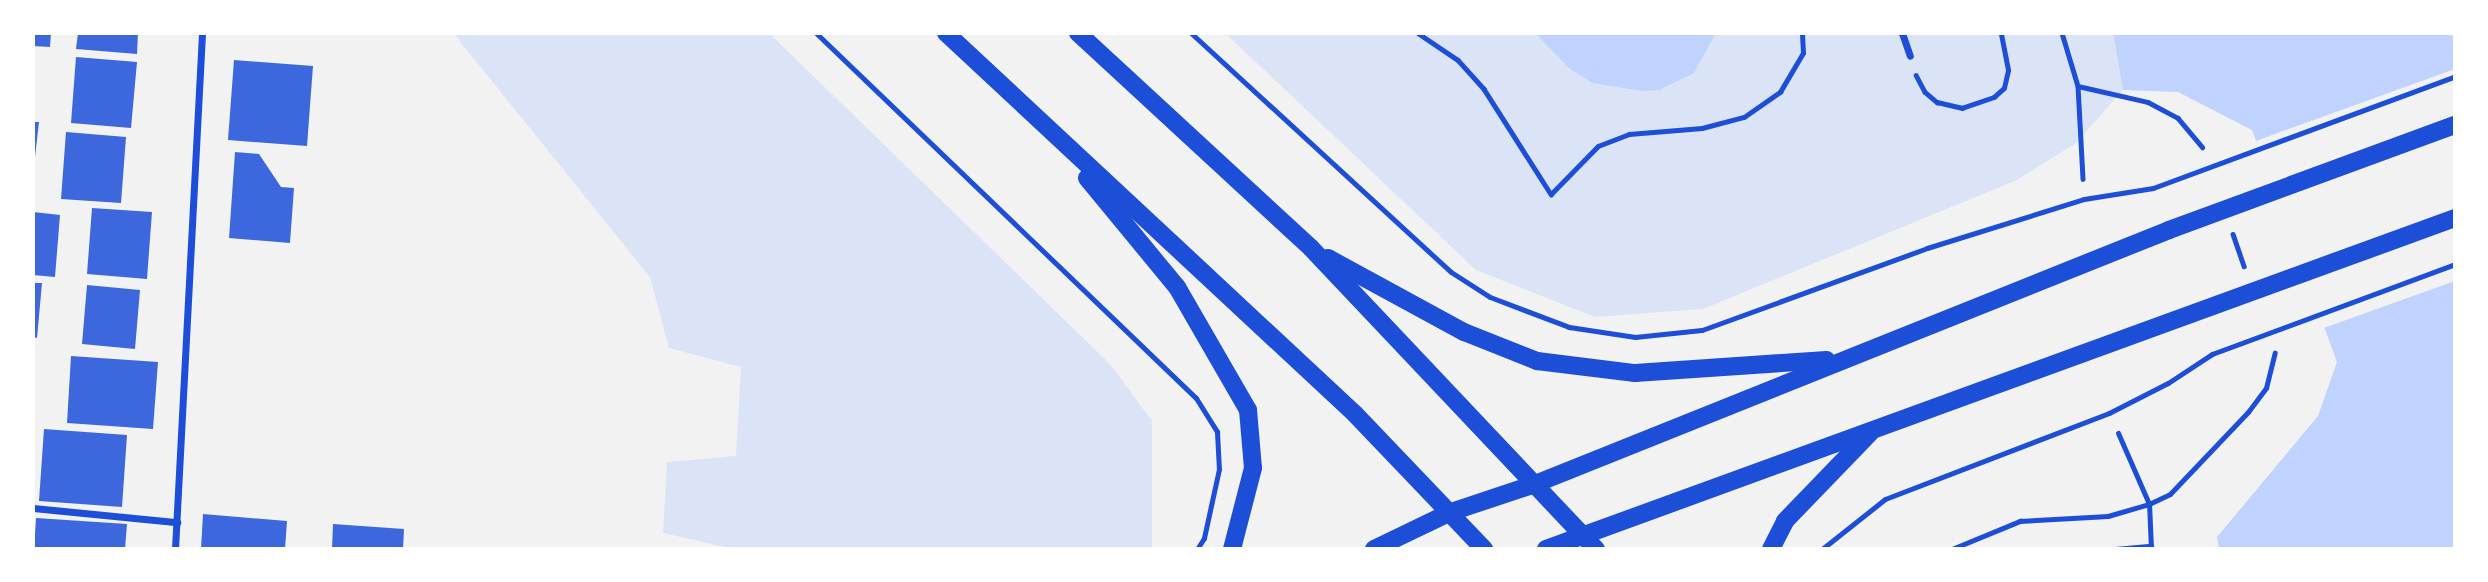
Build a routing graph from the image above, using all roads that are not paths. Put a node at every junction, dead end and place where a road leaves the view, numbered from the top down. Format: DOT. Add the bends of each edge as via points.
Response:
graph roads {
  1 [pos="202,33"];
  2 [pos="817,33"];
  3 [pos="946,33"];
  4 [pos="1079,33"];
  5 [pos="1191,33"];
  6 [pos="1902,33"];
  7 [pos="1910,56"];
  8 [pos="2455,76"];
  9 [pos="1043,124"];
  10 [pos="2455,125"];
  11 [pos="2455,218"];
  12 [pos="1311,248"];
  13 [pos="2455,264"];
  14 [pos="1888,345"];
  15 [pos="1876,427"];
  16 [pos="1535,484"];
  17 [pos="33,508"];
  18 [pos="1451,512"];
  19 [pos="177,522"];
  20 [pos="1590,542"];
  21 [pos="175,549"];
  22 [pos="1197,549"];
  23 [pos="1232,549"];
  24 [pos="1374,549"];
  25 [pos="1484,549"];
  26 [pos="1546,549"];
  27 [pos="1771,549"];
  28 [pos="1822,549"];
  1 -- 19 [label="street"];
  2 -- 22 [label="lane" via="1196,398 1217,432 1219,469 1204,538"];
  3 -- 9 [label="main road"];
  4 -- 12 [label="main road"];
  5 -- 8 [label="lane" via="1451,272 1490,297 1569,327 1635,337 1702,330 1927,248 2084,199 2153,188"];
  6 -- 7 [label="street"];
  9 -- 18 [label="main road" via="1355,414"];
  9 -- 23 [label="main road" via="1177,287 1248,410 1253,468"];
  10 -- 14 [label="main road" via="2169,230"];
  11 -- 15 [label="main road"];
  12 -- 14 [label="main road" via="1464,332 1537,361 1636,373 1815,363"];
  12 -- 16 [label="main road"];
  13 -- 28 [label="lane" via="2212,354 2109,413 1885,499"];
  14 -- 16 [label="main road"];
  15 -- 20 [label="main road"];
  15 -- 27 [label="main road" via="1785,521"];
  16 -- 18 [label="main road"];
  16 -- 20 [label="main road"];
  17 -- 19 [label="street"];
  18 -- 24 [label="main road"];
  18 -- 25 [label="main road"];
  19 -- 21 [label="street"];
  20 -- 26 [label="main road"];
}
